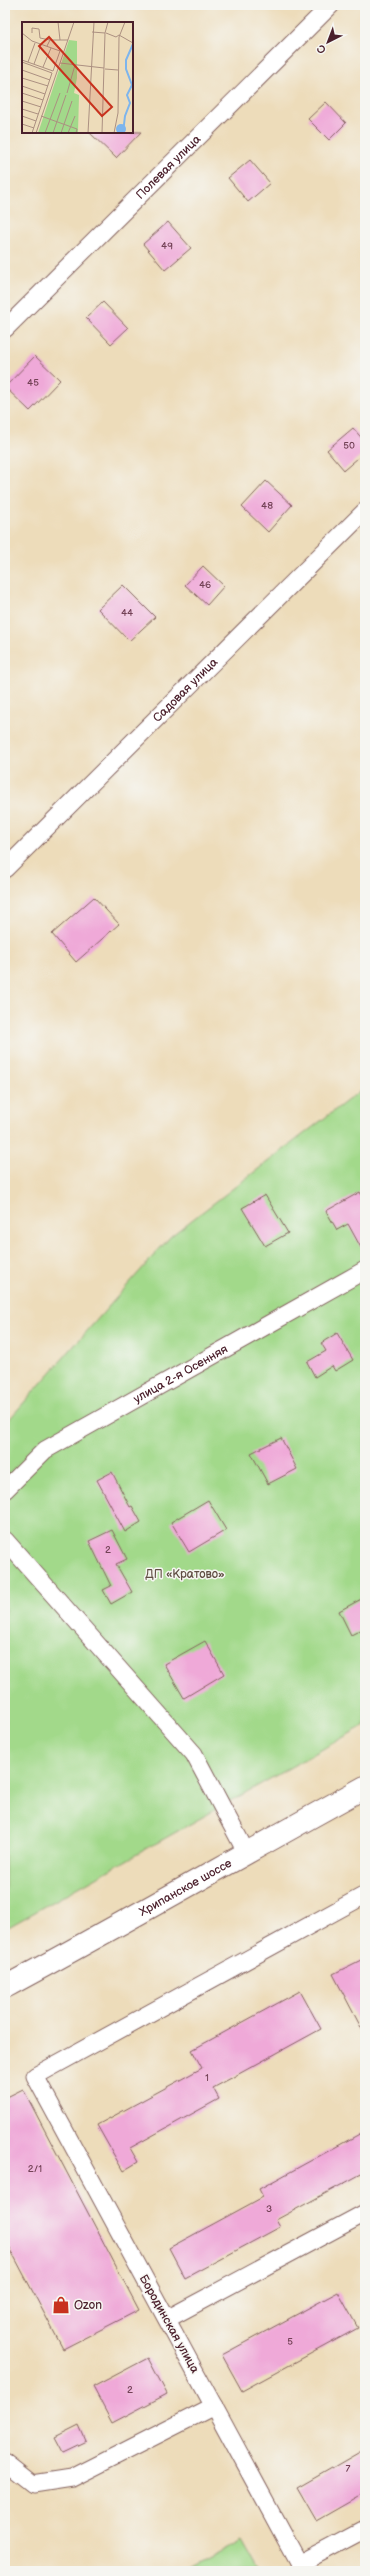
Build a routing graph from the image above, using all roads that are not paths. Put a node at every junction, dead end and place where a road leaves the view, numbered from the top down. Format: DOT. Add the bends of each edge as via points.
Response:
graph roads {
  1 [pos="331,5"];
  2 [pos="5,329"];
  3 [pos="365,511"];
  4 [pos="5,869"];
  5 [pos="365,1270"];
  6 [pos="5,1490"];
  7 [pos="5,1540"];
  8 [pos="365,1787"];
  9 [pos="246,1852"];
  10 [pos="365,1895"];
  11 [pos="5,1987"];
  12 [pos="365,2213"];
  13 [pos="166,2319"];
  14 [pos="214,2406"];
  15 [pos="5,2462"];
  16 [pos="365,2529"];
  17 [pos="301,2567"];
  1 -- 2 [label="street, Полевая улица"];
  3 -- 4 [label="street, Садовая улица"];
  5 -- 6 [label="street, улица 2-я Осенняя" via="45,1450"];
  7 -- 9 [label="street" via="194,1754"];
  8 -- 9 [label="main road, Хрипанское шоссе"];
  9 -- 11 [label="main road, Хрипанское шоссе" via="157,1905"];
  10 -- 13 [label="street, Бородинская улица" via="35,2076"];
  12 -- 13 [label="street"];
  13 -- 14 [label="street, Бородинская улица"];
  14 -- 15 [label="street" via="72,2478 33,2484"];
  14 -- 17 [label="street, Бородинская улица"];
  16 -- 17 [label="street"];
}
